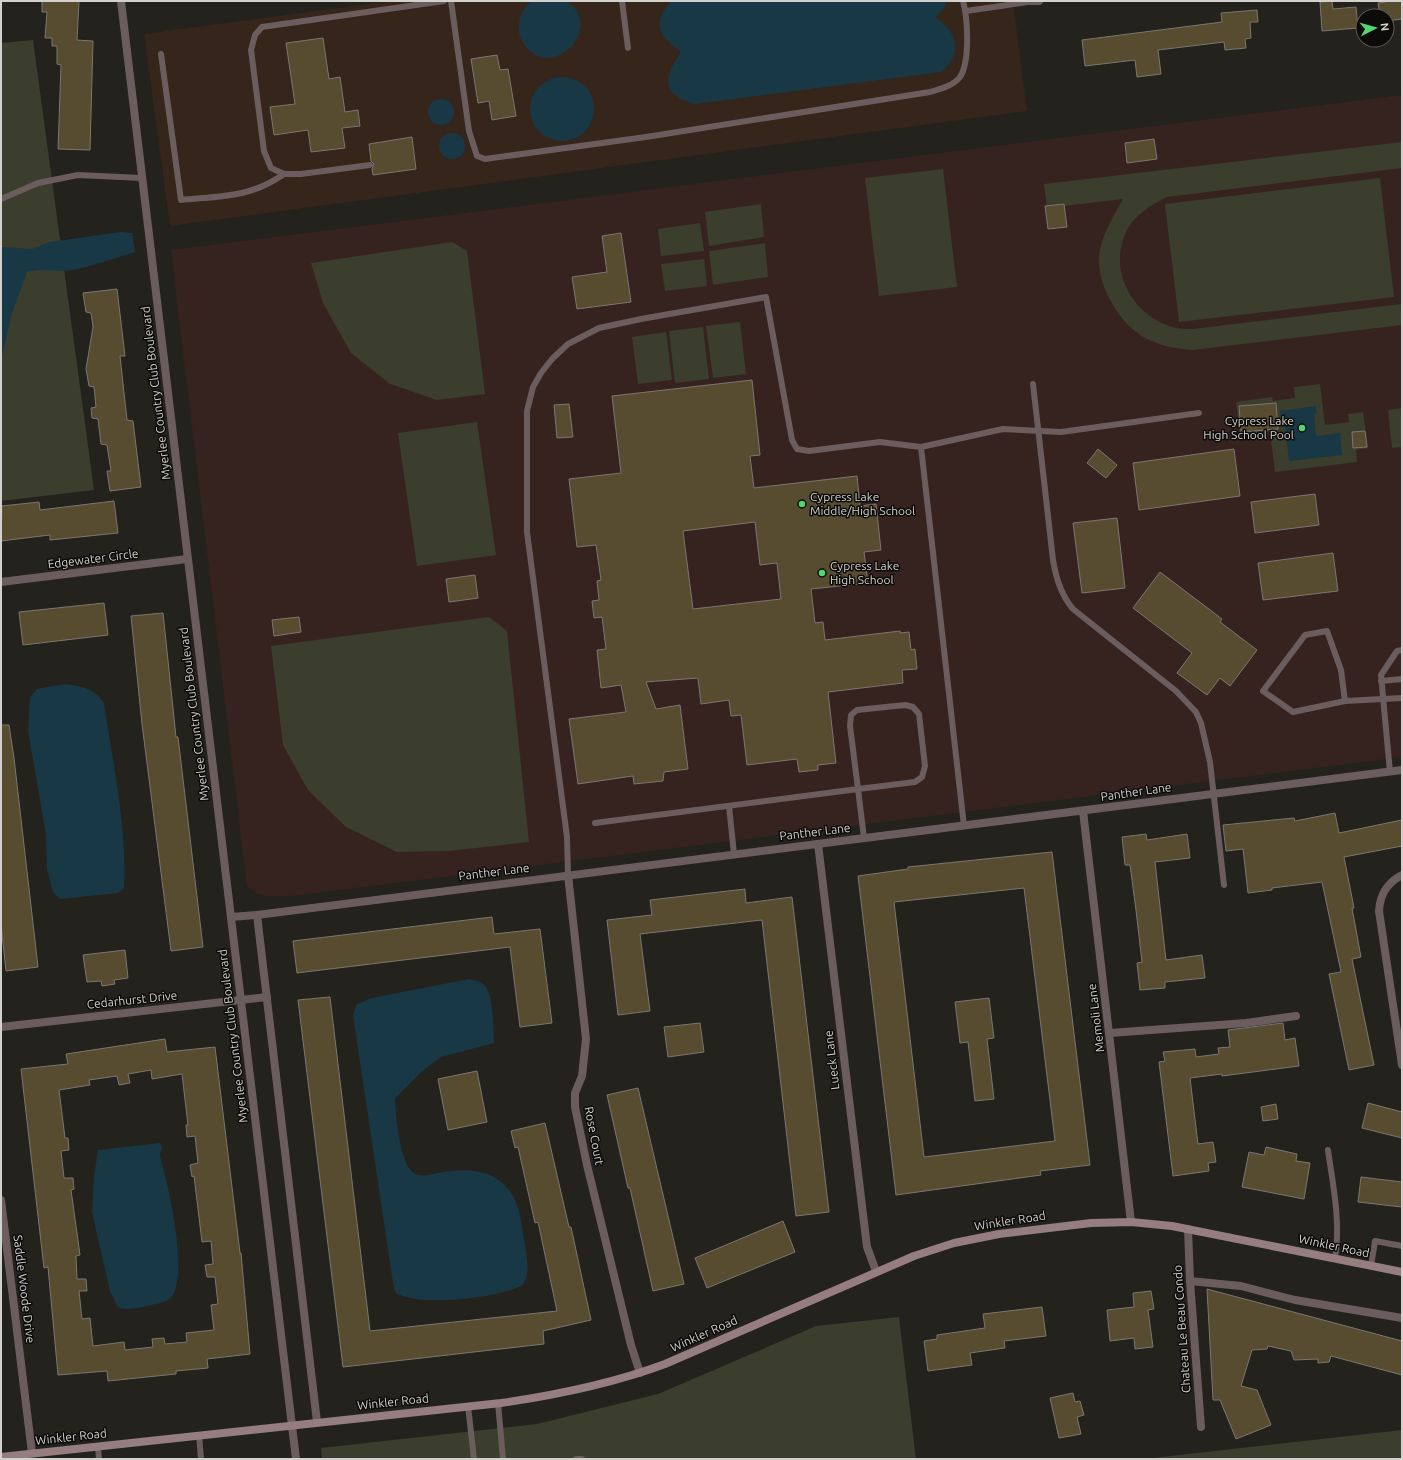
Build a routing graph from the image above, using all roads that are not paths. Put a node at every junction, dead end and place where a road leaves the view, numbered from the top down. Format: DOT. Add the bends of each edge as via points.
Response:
graph roads {
  1 [pos="122,1"];
  2 [pos="444,1"];
  3 [pos="451,1"];
  4 [pos="622,1"];
  5 [pos="963,1"];
  6 [pos="1039,1"];
  7 [pos="1027,2"];
  8 [pos="966,11"];
  9 [pos="628,48"];
  10 [pos="161,54"];
  11 [pos="370,165"];
  12 [pos="284,174"];
  13 [pos="142,178"];
  14 [pos="1,199"];
  15 [pos="1033,384"];
  16 [pos="1199,413"];
  17 [pos="1039,431"];
  18 [pos="920,447"];
  19 [pos="187,559"];
  20 [pos="1,582"];
  21 [pos="1402,650"];
  22 [pos="1402,679"];
  23 [pos="1382,681"];
  24 [pos="1383,698"];
  25 [pos="1402,698"];
  26 [pos="1345,701"];
  27 [pos="1402,770"];
  28 [pos="1390,772"];
  29 [pos="858,789"];
  30 [pos="1214,794"];
  31 [pos="729,806"];
  32 [pos="1083,811"];
  33 [pos="595,823"];
  34 [pos="964,826"];
  35 [pos="864,838"];
  36 [pos="818,844"];
  37 [pos="734,854"];
  38 [pos="568,875"];
  39 [pos="1402,875"];
  40 [pos="1224,885"];
  41 [pos="257,915"];
  42 [pos="231,917"];
  43 [pos="267,997"];
  44 [pos="240,1000"];
  45 [pos="1296,1016"];
  46 [pos="1,1027"];
  47 [pos="1110,1033"];
  48 [pos="1402,1064"];
  49 [pos="1328,1150"];
  50 [pos="1,1200"];
  51 [pos="1131,1222"];
  52 [pos="1188,1229"];
  53 [pos="1402,1246"];
  54 [pos="1334,1258"];
  55 [pos="1371,1266"];
  56 [pos="876,1271"];
  57 [pos="1402,1272"];
  58 [pos="1190,1281"];
  59 [pos="1402,1318"];
  60 [pos="640,1373"];
  61 [pos="498,1403"];
  62 [pos="468,1406"];
  63 [pos="317,1422"];
  64 [pos="292,1425"];
  65 [pos="1201,1427"];
  66 [pos="199,1435"];
  67 [pos="98,1446"];
  68 [pos="32,1453"];
  69 [pos="1,1457"];
  70 [pos="99,1459"];
  71 [pos="201,1459"];
  72 [pos="296,1459"];
  73 [pos="474,1459"];
  74 [pos="503,1459"];
  75 [pos="576,1459"];
  76 [pos="582,1459"];
  1 -- 13 [label="street, Myerlee Country Club Boulevard"];
  2 -- 12 [label="lane" via="262,27 255,35 251,50 264,151 271,168"];
  3 -- 8 [label="lane" via="469,130 477,156 485,158 646,137 942,88 954,83 966,65"];
  4 -- 9 [label="lane"];
  5 -- 8 [label="lane"];
  6 -- 7 [label="street"];
  7 -- 8 [label="lane"];
  10 -- 12 [label="lane" via="181,200 249,193 270,184"];
  11 -- 12 [label="lane"];
  13 -- 14 [label="lane" via="78,175 38,183"];
  13 -- 19 [label="street, Myerlee Country Club Boulevard"];
  15 -- 17 [label="lane"];
  16 -- 17 [label="lane" via="1061,432"];
  17 -- 18 [label="lane" via="1003,429"];
  17 -- 30 [label="lane" via="1053,560 1059,587 1065,600 1092,626 1176,691 1192,707 1206,741"];
  18 -- 34 [label="lane"];
  18 -- 38 [label="lane" via="880,442 809,451 797,449 792,440 766,297 599,328 568,344 541,372 533,387 527,411 527,532 567,837"];
  19 -- 20 [label="street, Edgewater Circle"];
  19 -- 42 [label="street, Myerlee Country Club Boulevard"];
  21 -- 23 [label="lane" via="1397,651 1381,674"];
  22 -- 23 [label="lane"];
  23 -- 24 [label="lane"];
  24 -- 25 [label="lane"];
  24 -- 26 [label="lane"];
  24 -- 28 [label="lane"];
  26 -- 26 [label="lane" via="1341,670 1328,631 1305,635 1264,690 1292,712"];
  27 -- 28 [label="street, Panther Lane"];
  28 -- 30 [label="street, Panther Lane"];
  29 -- 29 [label="lane" via="915,782 922,776 925,766 919,714 913,707 905,705 857,710 851,716"];
  29 -- 31 [label="lane"];
  29 -- 35 [label="lane"];
  30 -- 32 [label="street, Panther Lane"];
  30 -- 40 [label="lane"];
  31 -- 33 [label="lane"];
  31 -- 37 [label="lane"];
  32 -- 34 [label="street, Panther Lane"];
  32 -- 47 [label="street, Memoli Lane"];
  34 -- 35 [label="street, Panther Lane"];
  35 -- 36 [label="street, Panther Lane"];
  36 -- 37 [label="street, Panther Lane"];
  36 -- 56 [label="street, Lueck Lane" via="867,1247"];
  37 -- 38 [label="street, Panther Lane"];
  38 -- 41 [label="street, Panther Lane"];
  38 -- 60 [label="street, Rose Court" via="586,1039 582,1076 575,1093 575,1107 587,1165"];
  39 -- 48 [label="street" via="1382,893 1379,911"];
  41 -- 42 [label="street, Panther Lane"];
  41 -- 43 [label="street"];
  42 -- 44 [label="street, Myerlee Country Club Boulevard"];
  43 -- 44 [label="street, Cedarhurst Drive"];
  43 -- 63 [label="street"];
  44 -- 46 [label="street, Cedarhurst Drive"];
  44 -- 64 [label="street, Myerlee Country Club Boulevard"];
  45 -- 47 [label="street"];
  47 -- 51 [label="street, Memoli Lane"];
  49 -- 54 [label="lane" via="1338,1234"];
  50 -- 68 [label="street, Saddle Woode Drive"];
  51 -- 52 [label="street, Winkler Road"];
  51 -- 56 [label="street, Winkler Road" via="1091,1223 999,1234 954,1243"];
  52 -- 54 [label="street, Winkler Road"];
  52 -- 58 [label="street, Chateau Le Beau Condo"];
  53 -- 55 [label="lane" via="1375,1241"];
  54 -- 55 [label="street, Winkler Road"];
  55 -- 57 [label="street, Winkler Road"];
  56 -- 60 [label="street, Winkler Road"];
  58 -- 59 [label="street" via="1241,1286 1295,1300"];
  58 -- 65 [label="street, Chateau Le Beau Condo"];
  60 -- 61 [label="street, Winkler Road" via="570,1392"];
  61 -- 62 [label="street, Winkler Road"];
  61 -- 74 [label="lane"];
  62 -- 63 [label="street, Winkler Road"];
  62 -- 73 [label="lane"];
  63 -- 64 [label="street, Winkler Road"];
  64 -- 66 [label="street, Winkler Road"];
  64 -- 72 [label="street, Myerlee Country Club Boulevard"];
  66 -- 67 [label="street, Winkler Road"];
  66 -- 71 [label="lane"];
  67 -- 68 [label="street, Winkler Road"];
  67 -- 70 [label="lane"];
  68 -- 69 [label="street, Winkler Road"];
  75 -- 76 [label="lane"];
}
